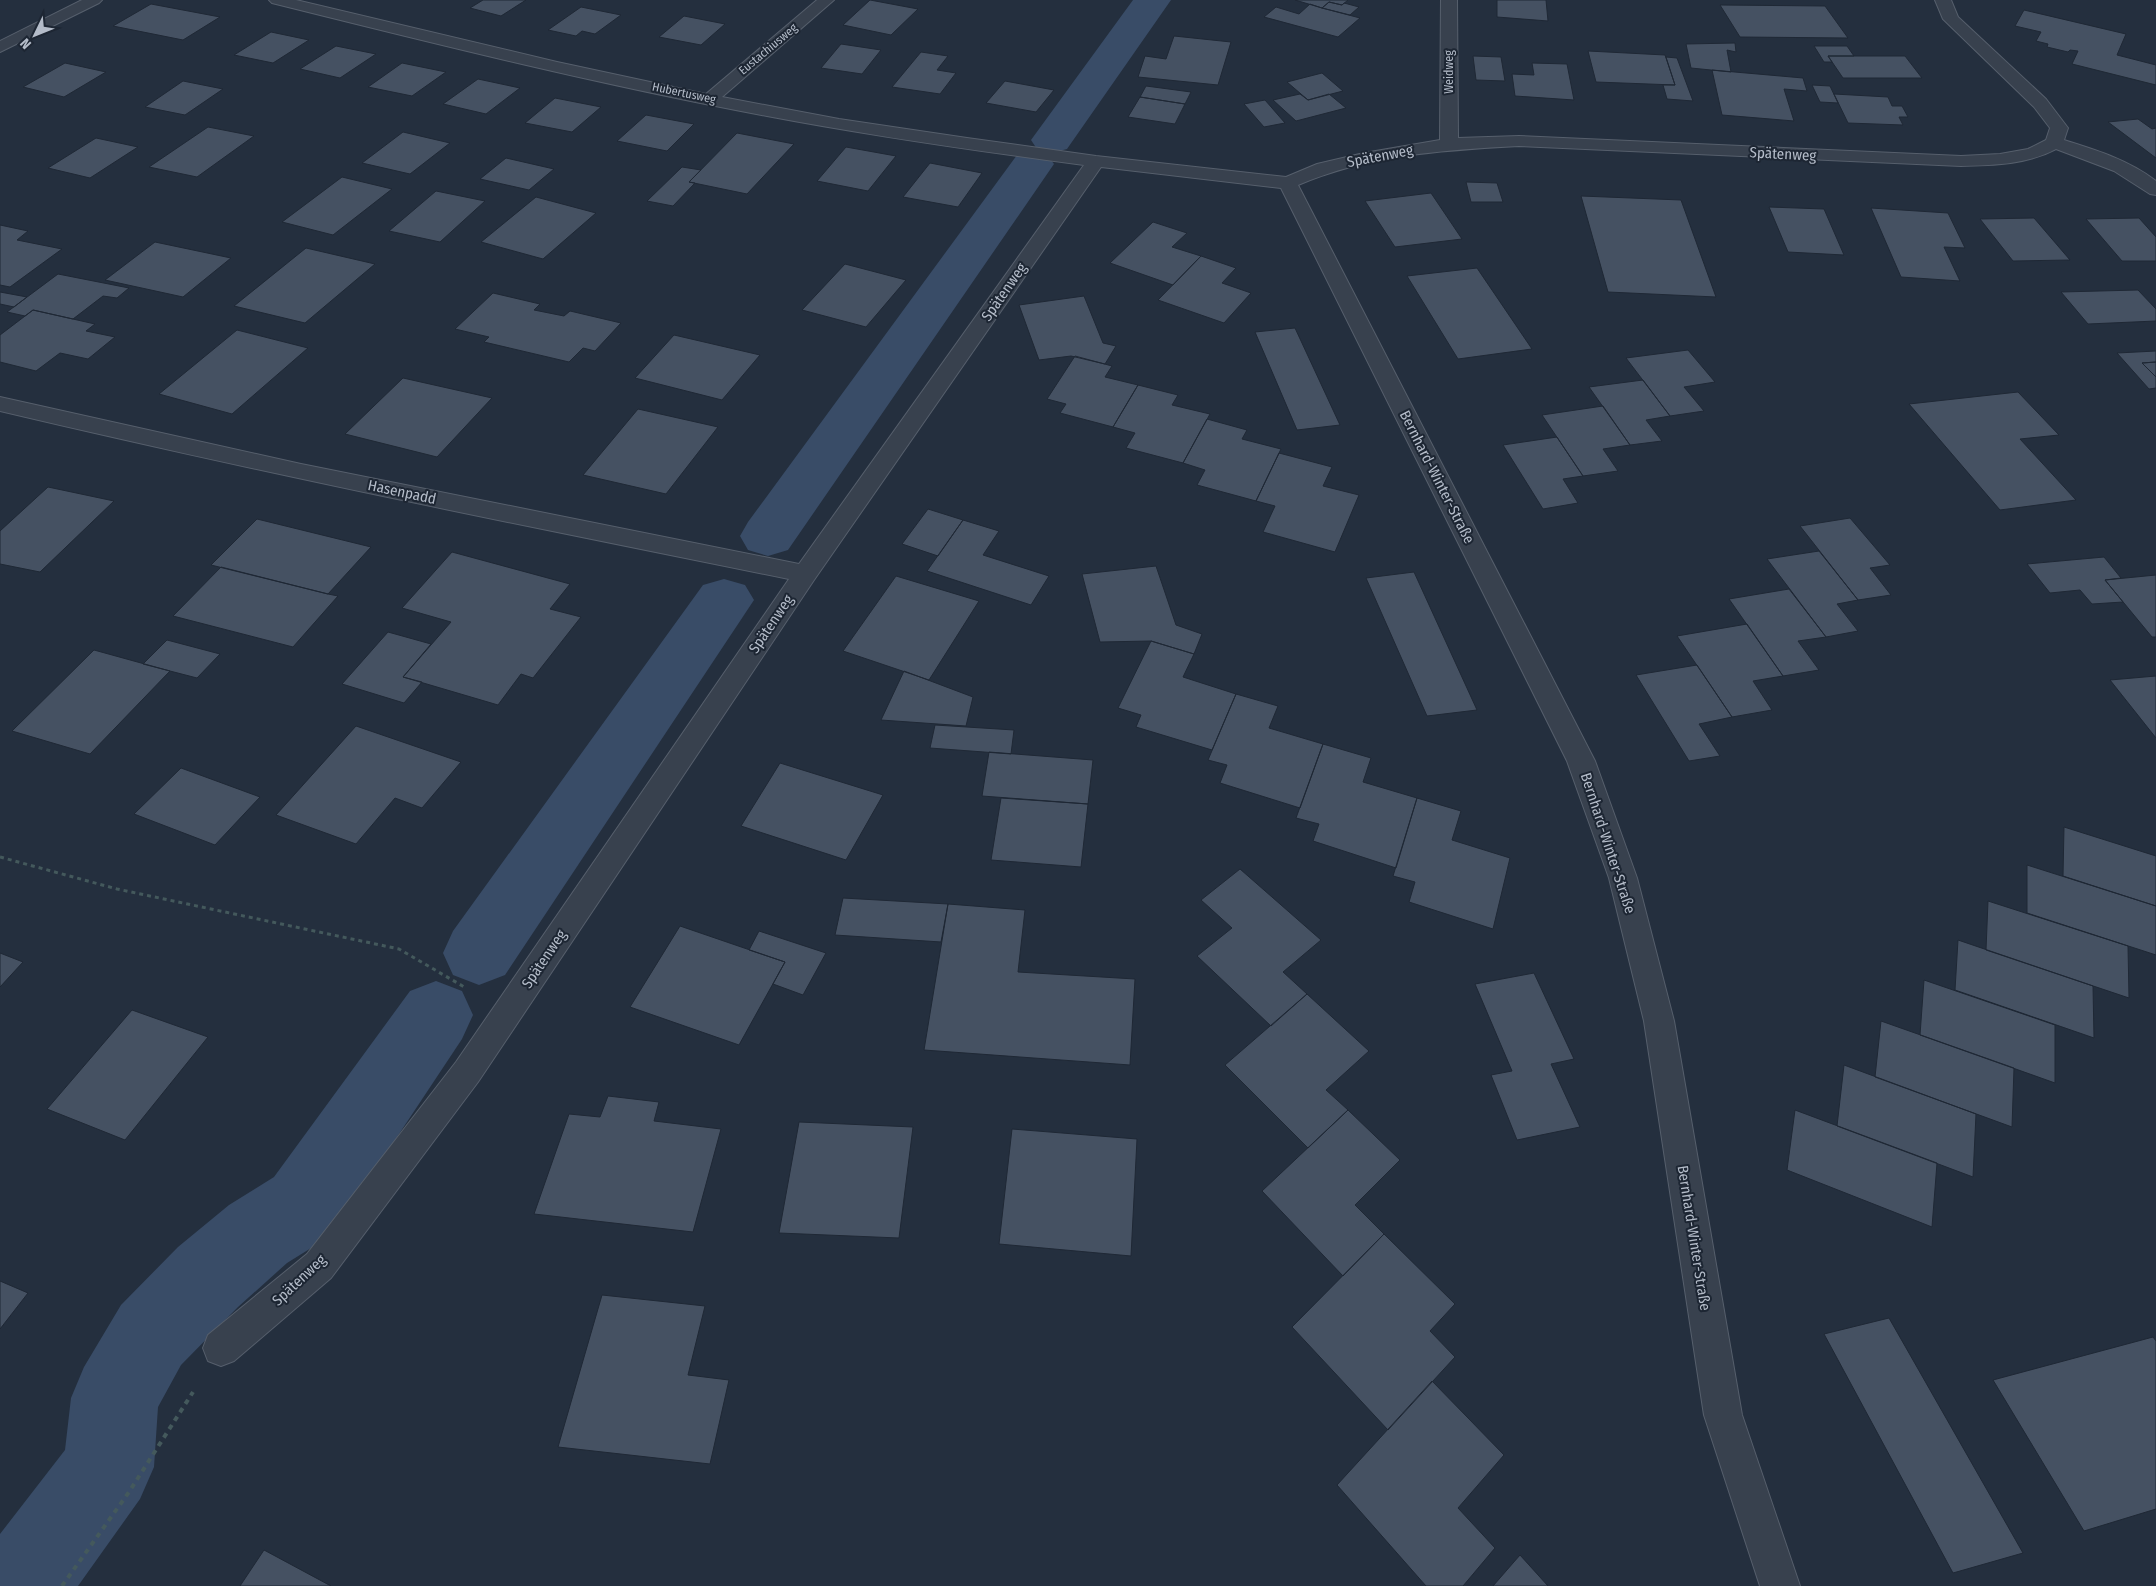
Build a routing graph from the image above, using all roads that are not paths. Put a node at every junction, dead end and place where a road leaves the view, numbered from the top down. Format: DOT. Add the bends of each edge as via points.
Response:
graph roads {
  1 [pos="94,0"];
  2 [pos="277,0"];
  3 [pos="826,0"];
  4 [pos="1449,0"];
  5 [pos="1943,0"];
  6 [pos="0,47"];
  7 [pos="710,99"];
  8 [pos="2054,143"];
  9 [pos="1450,144"];
  10 [pos="1096,161"];
  11 [pos="1288,183"];
  12 [pos="2156,190"];
  13 [pos="0,404"];
  14 [pos="805,574"];
  15 [pos="221,1348"];
  16 [pos="1780,1586"];
  1 -- 6 [label="street"];
  2 -- 7 [label="street, Hubertusweg" via="466,46"];
  3 -- 7 [label="street, Eustachiusweg"];
  4 -- 9 [label="street, Weidweg"];
  5 -- 8 [label="street" via="1951,19 2040,103 2059,128"];
  7 -- 10 [label="street, Hubertusweg" via="838,124"];
  8 -- 9 [label="street, Spätenweg" via="2033,154 1961,161 1519,141"];
  8 -- 12 [label="street" via="2098,157 2142,178"];
  9 -- 11 [label="street, Spätenweg" via="1322,168"];
  10 -- 11 [label="street"];
  10 -- 14 [label="street, Spätenweg"];
  11 -- 16 [label="street, Bernhard-Winter-Straße" via="1581,761 1623,878 1659,1021 1722,1415"];
  13 -- 14 [label="street, Hasenpadd" via="500,513"];
  14 -- 15 [label="street, Spätenweg" via="467,1072 319,1266"];
}
